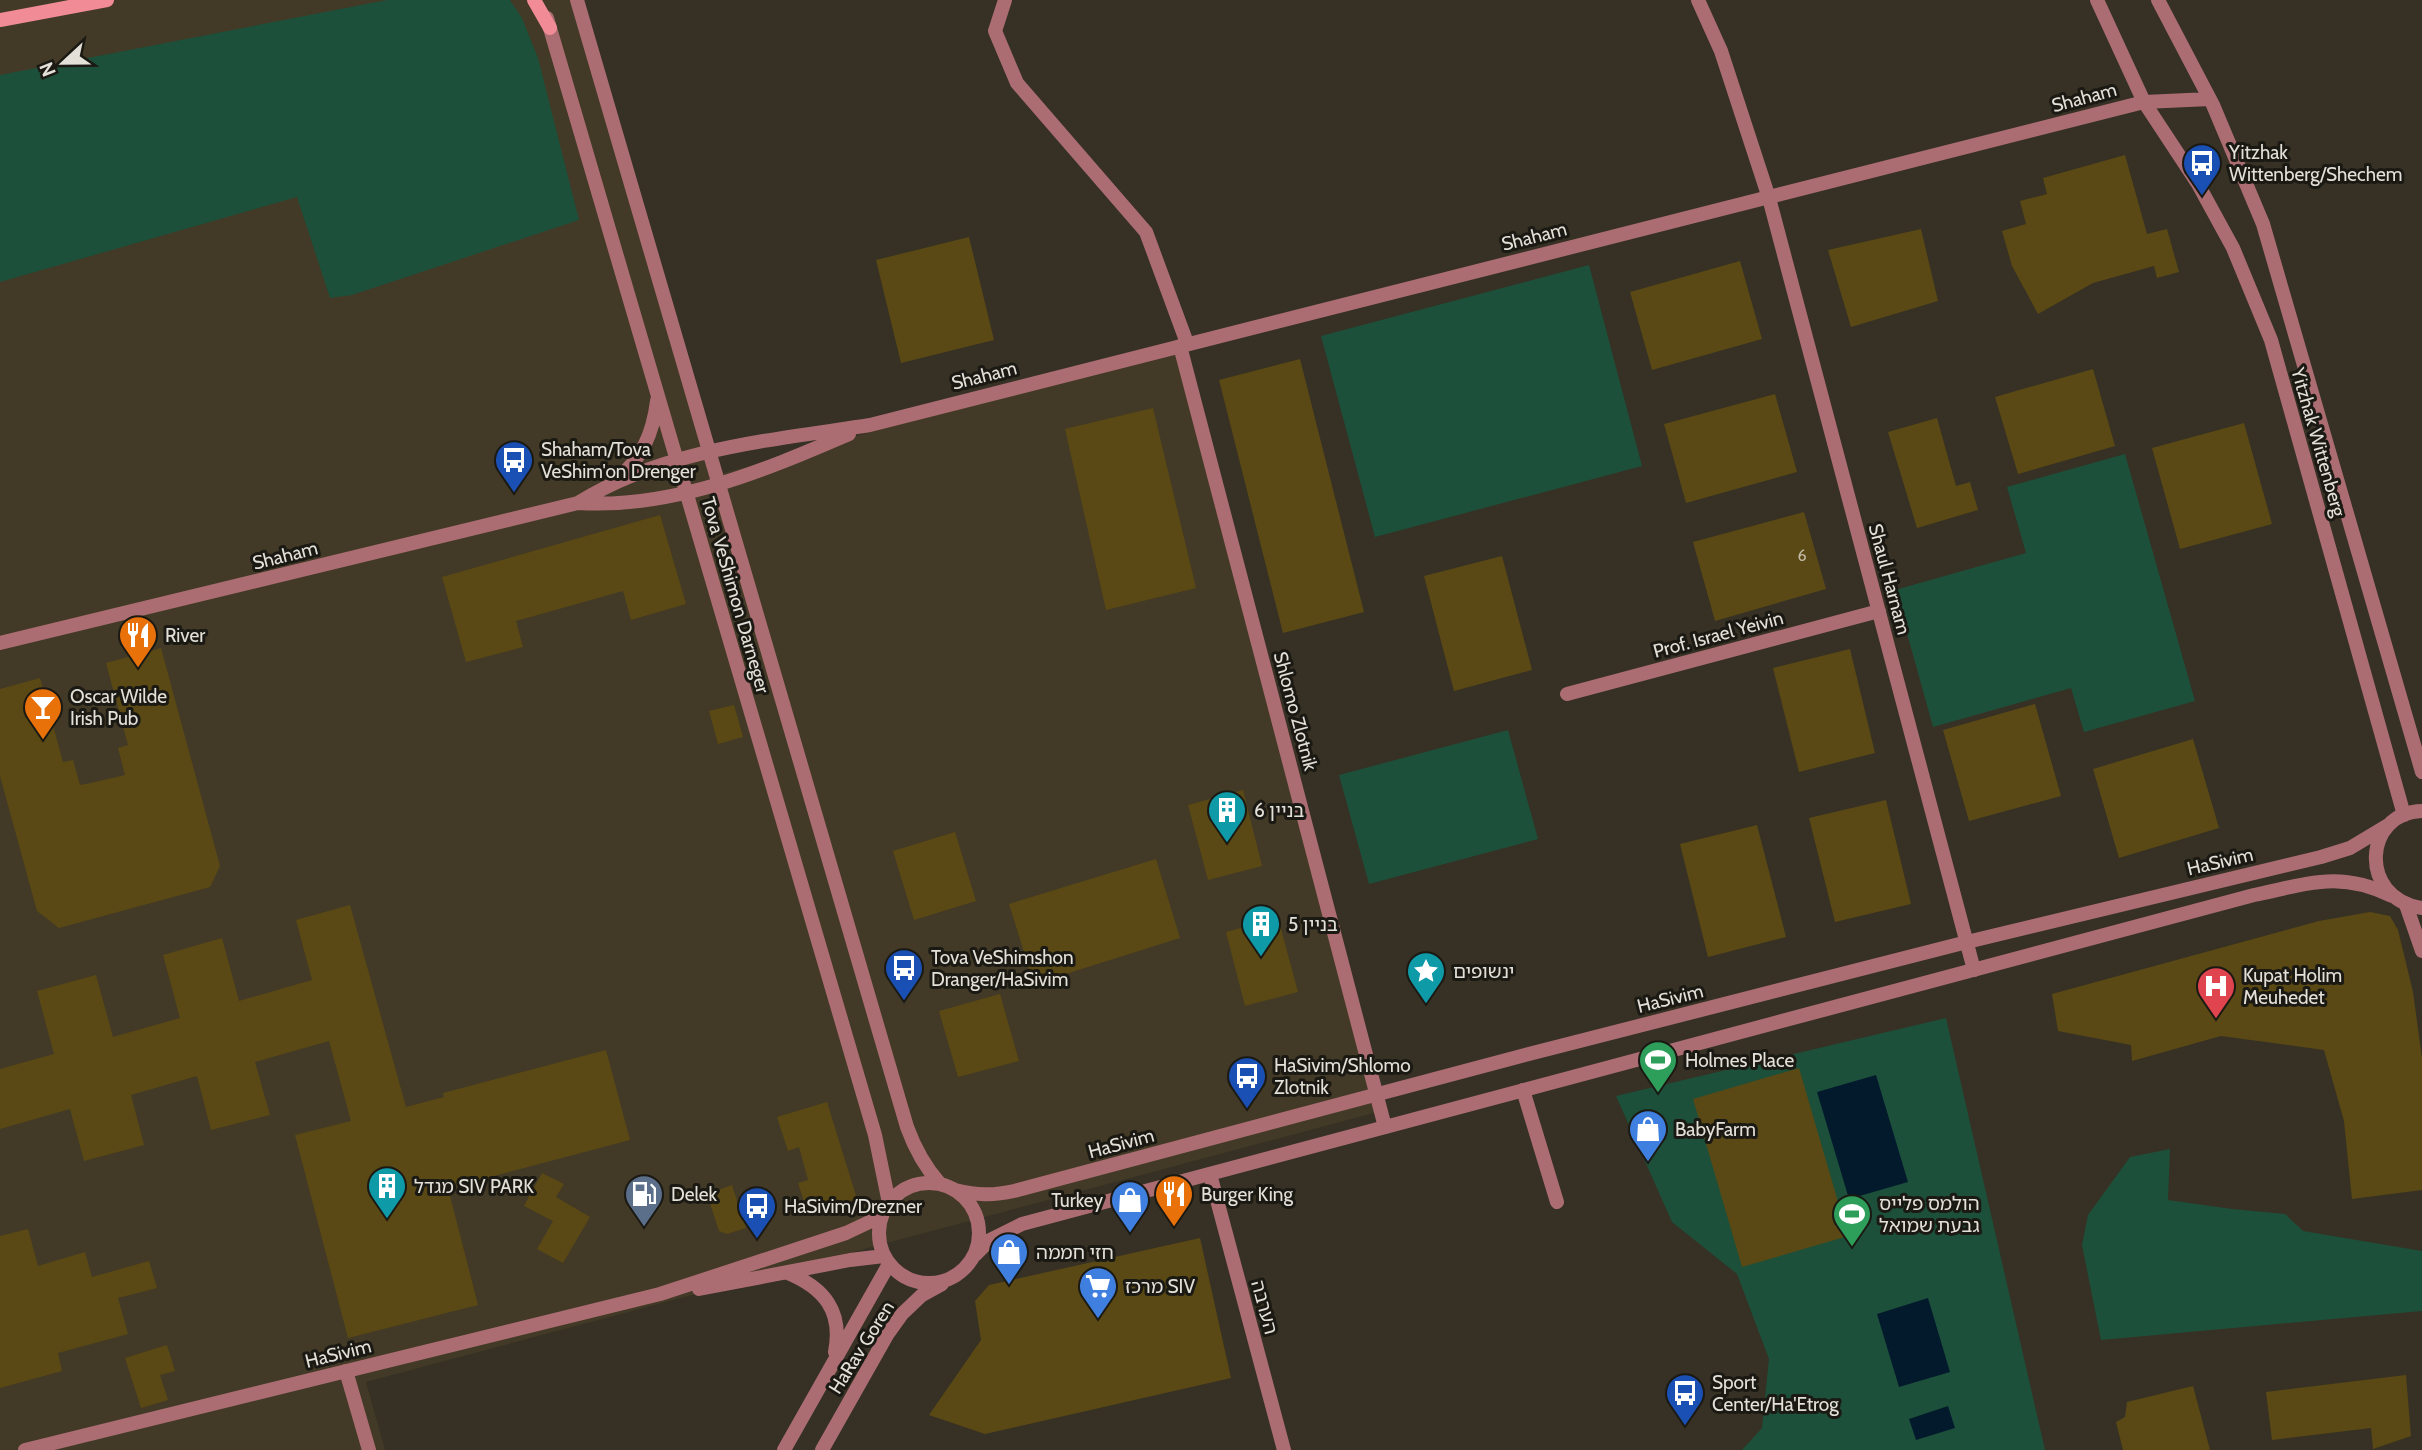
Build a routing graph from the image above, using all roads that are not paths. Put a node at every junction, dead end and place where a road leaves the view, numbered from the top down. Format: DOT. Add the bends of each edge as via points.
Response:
graph roads {
  1 [pos="107,0"];
  2 [pos="534,0"];
  3 [pos="542,0"];
  4 [pos="577,0"];
  5 [pos="1005,0"];
  6 [pos="1698,0"];
  7 [pos="2097,0"];
  8 [pos="2158,0"];
  9 [pos="0,20"];
  10 [pos="550,28"];
  11 [pos="2144,102"];
  12 [pos="2212,102"];
  13 [pos="1769,198"];
  14 [pos="1184,344"];
  15 [pos="658,396"];
  16 [pos="870,425"];
  17 [pos="709,453"];
  18 [pos="677,461"];
  19 [pos="612,484"];
  20 [pos="718,484"];
  21 [pos="686,492"];
  22 [pos="578,503"];
  23 [pos="1879,611"];
  24 [pos="0,643"];
  25 [pos="1567,694"];
  26 [pos="2422,772"];
  27 [pos="2422,811"];
  28 [pos="2404,815"];
  29 [pos="2390,824"];
  30 [pos="2392,896"];
  31 [pos="2406,905"];
  32 [pos="2422,908"];
  33 [pos="1966,942"];
  34 [pos="2422,951"];
  35 [pos="1974,970"];
  36 [pos="1522,1090"];
  37 [pos="1377,1095"];
  38 [pos="1385,1127"];
  39 [pos="1210,1174"];
  40 [pos="940,1184"];
  41 [pos="955,1190"];
  42 [pos="889,1202"];
  43 [pos="1557,1202"];
  44 [pos="882,1216"];
  45 [pos="975,1255"];
  46 [pos="887,1260"];
  47 [pos="787,1272"];
  48 [pos="950,1279"];
  49 [pos="660,1294"];
  50 [pos="833,1363"];
  51 [pos="345,1371"];
  52 [pos="26,1450"];
  53 [pos="369,1450"];
  54 [pos="784,1450"];
  55 [pos="822,1450"];
  56 [pos="1284,1450"];
  1 -- 9 [label="main road"];
  2 -- 10 [label="main road"];
  3 -- 10 [label="street, Tova VeShimon Darneger"];
  4 -- 17 [label="street, Tova VeShimon Darneger"];
  5 -- 14 [label="street, Shlomo Zlotnik" via="995,31 1017,83 1146,232"];
  6 -- 13 [label="street, Shaul Harnam" via="1721,51"];
  7 -- 11 [label="street, Yitzhak Wittenberg"];
  8 -- 12 [label="street, Yitzhak Wittenberg"];
  10 -- 15 [label="street, Tova VeShimon Darneger"];
  11 -- 12 [label="street, Shaham"];
  11 -- 13 [label="street, Shaham"];
  11 -- 28 [label="street, Yitzhak Wittenberg" via="2199,184 2233,248 2270,340"];
  12 -- 26 [label="street, Yitzhak Wittenberg" via="2263,224"];
  13 -- 14 [label="street, Shaham"];
  13 -- 23 [label="street, Shaul Harnam"];
  14 -- 16 [label="street, Shaham"];
  14 -- 37 [label="street, Shlomo Zlotnik"];
  15 -- 18 [label="street, Tova VeShimon Darneger"];
  15 -- 19 [label="street" via="650,437"];
  16 -- 17 [label="street, Shaham"];
  16 -- 20 [label="street, Shaham"];
  17 -- 18 [label="street, Shaham"];
  17 -- 20 [label="street, Tova VeShimon Darneger"];
  18 -- 19 [label="street, Shaham"];
  18 -- 21 [label="street, Tova VeShimon Darneger"];
  19 -- 22 [label="street, Shaham"];
  20 -- 21 [label="street, Shaham"];
  20 -- 40 [label="street, Tova VeShimon Darneger" via="907,1126 927,1170"];
  21 -- 22 [label="street, Shaham" via="628,503"];
  21 -- 42 [label="street, Tova VeShimon Darneger" via="875,1135"];
  22 -- 24 [label="street, Shaham"];
  23 -- 25 [label="street, Prof. Israel Yeivin"];
  23 -- 33 [label="street, Shaul Harnam"];
  27 -- 28 [label="street"];
  28 -- 29 [label="street, HaSivim"];
  29 -- 30 [label="street" via="2376,852 2376,868"];
  29 -- 33 [label="street, HaSivim" via="2350,848 2321,857"];
  30 -- 31 [label="street"];
  30 -- 35 [label="street" via="2369,885 2323,881"];
  31 -- 32 [label="street"];
  31 -- 34 [label="street"];
  33 -- 35 [label="street, Shaul Harnam"];
  33 -- 37 [label="street, HaSivim"];
  35 -- 36 [label="street"];
  36 -- 38 [label="street"];
  36 -- 43 [label="street"];
  37 -- 38 [label="street, Shlomo Zlotnik"];
  37 -- 41 [label="street, HaSivim" via="993,1196"];
  38 -- 39 [label="street"];
  39 -- 45 [label="street" via="1022,1224 990,1240"];
  39 -- 56 [label="street, הערבה"];
  40 -- 41 [label="street"];
  40 -- 42 [label="street" via="912,1185"];
  41 -- 45 [label="street" via="967,1199 977,1219"];
  42 -- 44 [label="street"];
  44 -- 46 [label="street" via="880,1243"];
  44 -- 49 [label="street, HaSivim" via="846,1233"];
  45 -- 48 [label="street"];
  46 -- 47 [label="street, HaSivim" via="850,1260"];
  46 -- 48 [label="street" via="917,1282"];
  46 -- 50 [label="street, HaRav Goren"];
  47 -- 49 [label="street, HaSivim"];
  47 -- 50 [label="street" via="818,1289 834,1314 837,1340"];
  48 -- 55 [label="street, HaRav Goren" via="922,1295 902,1314"];
  49 -- 51 [label="street, HaSivim"];
  50 -- 54 [label="street, HaRav Goren"];
  51 -- 52 [label="street, HaSivim"];
  51 -- 53 [label="street"];
}
